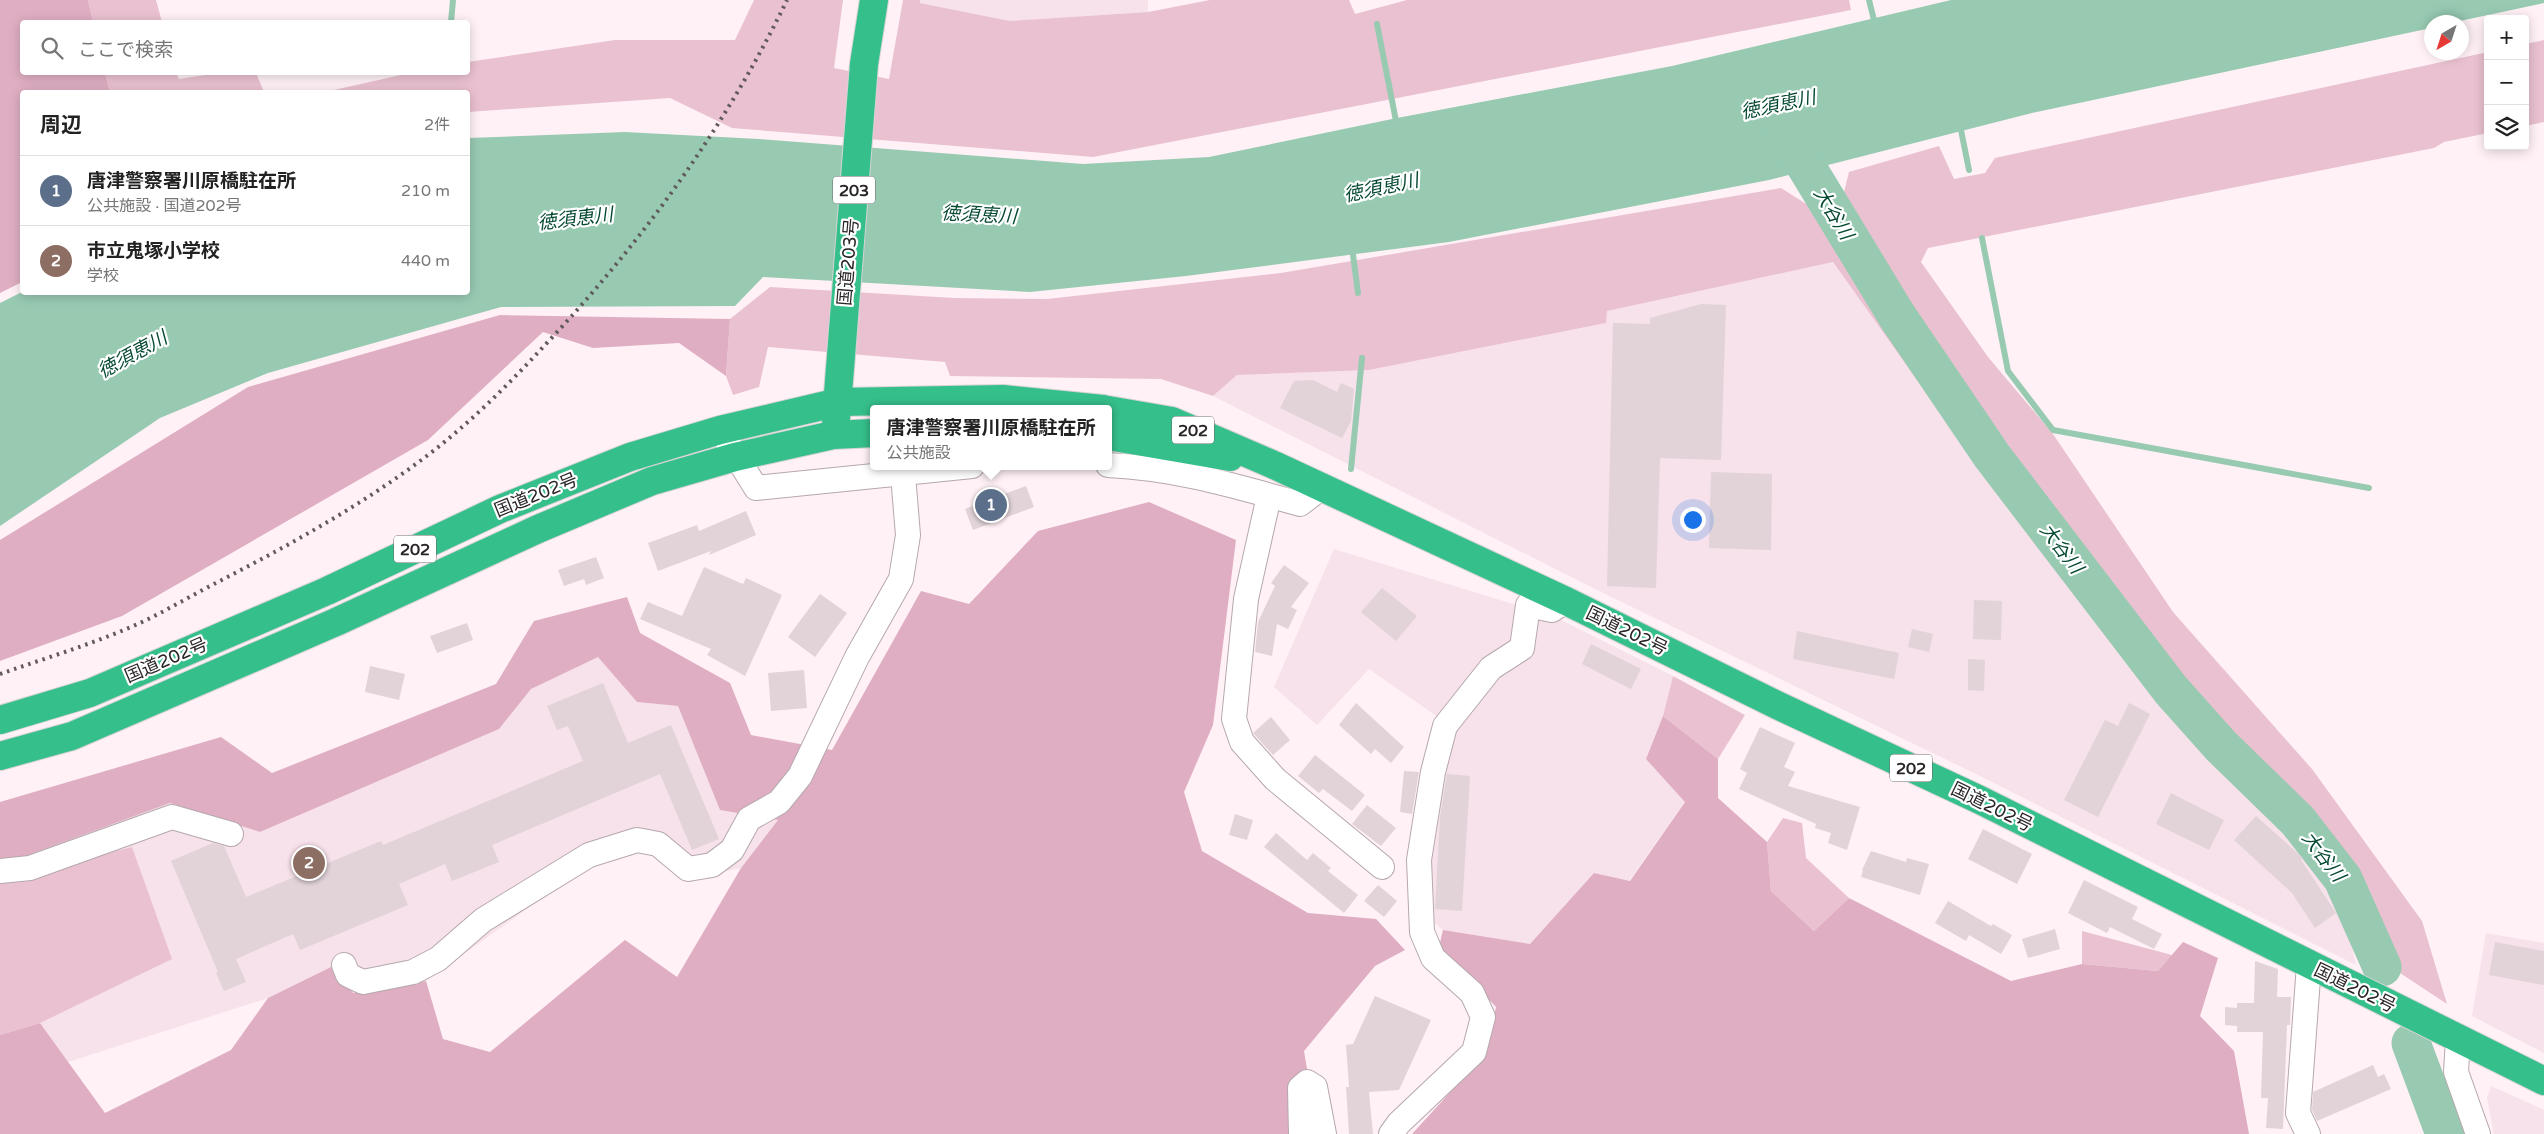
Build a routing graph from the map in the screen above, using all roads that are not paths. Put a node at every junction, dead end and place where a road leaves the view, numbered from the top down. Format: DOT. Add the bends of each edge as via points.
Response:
graph roads {
  1 [pos="874,0"];
  2 [pos="839,402"];
  3 [pos="1063,405"];
  4 [pos="1112,411"];
  5 [pos="720,430"];
  6 [pos="870,432"];
  7 [pos="833,436"];
  8 [pos="1112,437"];
  9 [pos="735,457"];
  10 [pos="1112,465"];
  11 [pos="1274,465"];
  12 [pos="942,470"];
  13 [pos="904,475"];
  14 [pos="1322,487"];
  15 [pos="1270,496"];
  16 [pos="1566,601"];
  17 [pos="0,720"];
  18 [pos="0,756"];
  19 [pos="231,834"];
  20 [pos="1382,868"];
  21 [pos="0,871"];
  22 [pos="344,965"];
  23 [pos="2309,965"];
  24 [pos="2458,1039"];
  25 [pos="2544,1081"];
  26 [pos="1301,1134"];
  27 [pos="1324,1134"];
  28 [pos="1391,1134"];
  29 [pos="2308,1134"];
  30 [pos="2478,1134"];
  1 -- 2 [label="highway, 国道203号 / 203" via="864,64"];
  2 -- 3 [label="highway, 国道202号 / 202" via="1003,399"];
  2 -- 5 [label="highway, 国道202号 / 202"];
  2 -- 7 [label="highway, 国道203号 / 203"];
  4 -- 11 [label="highway, 国道202号 / 202" via="1172,420"];
  5 -- 9 [label="street"];
  5 -- 17 [label="highway, 国道202号 / 202" via="630,457 518,502 327,591 90,693"];
  6 -- 7 [label="highway, 国道202号 / 202"];
  7 -- 9 [label="highway, 国道202号 / 202"];
  8 -- 11 [label="highway, 国道202号 / 202"];
  9 -- 13 [label="street" via="756,488"];
  9 -- 18 [label="highway, 国道202号 / 202" via="652,481 72,736"];
  10 -- 15 [label="street" via="1207,478"];
  11 -- 14 [label="highway, 国道202号 / 202"];
  12 -- 13 [label="street"];
  13 -- 22 [label="street" via="908,535 901,579 857,657 800,776 779,802 749,819 732,850 712,865 688,869 658,844 636,840 589,855 483,920 438,958 412,972 362,982 348,975"];
  14 -- 15 [label="street" via="1300,504"];
  14 -- 16 [label="highway, 国道202号 / 202"];
  15 -- 20 [label="street" via="1246,599 1234,718 1242,742 1275,779"];
  16 -- 23 [label="highway, 国道202号 / 202" via="1980,800"];
  16 -- 28 [label="street" via="1552,610 1528,605 1522,648 1491,668 1445,726 1432,772 1419,860 1422,932 1433,958 1472,993 1483,1017 1474,1052"];
  19 -- 21 [label="street" via="172,817 30,868"];
  23 -- 24 [label="highway, 国道202号 / 202"];
  23 -- 29 [label="street" via="2298,1113"];
  24 -- 25 [label="highway, 国道202号 / 202"];
  24 -- 30 [label="street" via="2456,1072"];
  26 -- 27 [label="street" via="1300,1088 1307,1082 1315,1087"];
}
